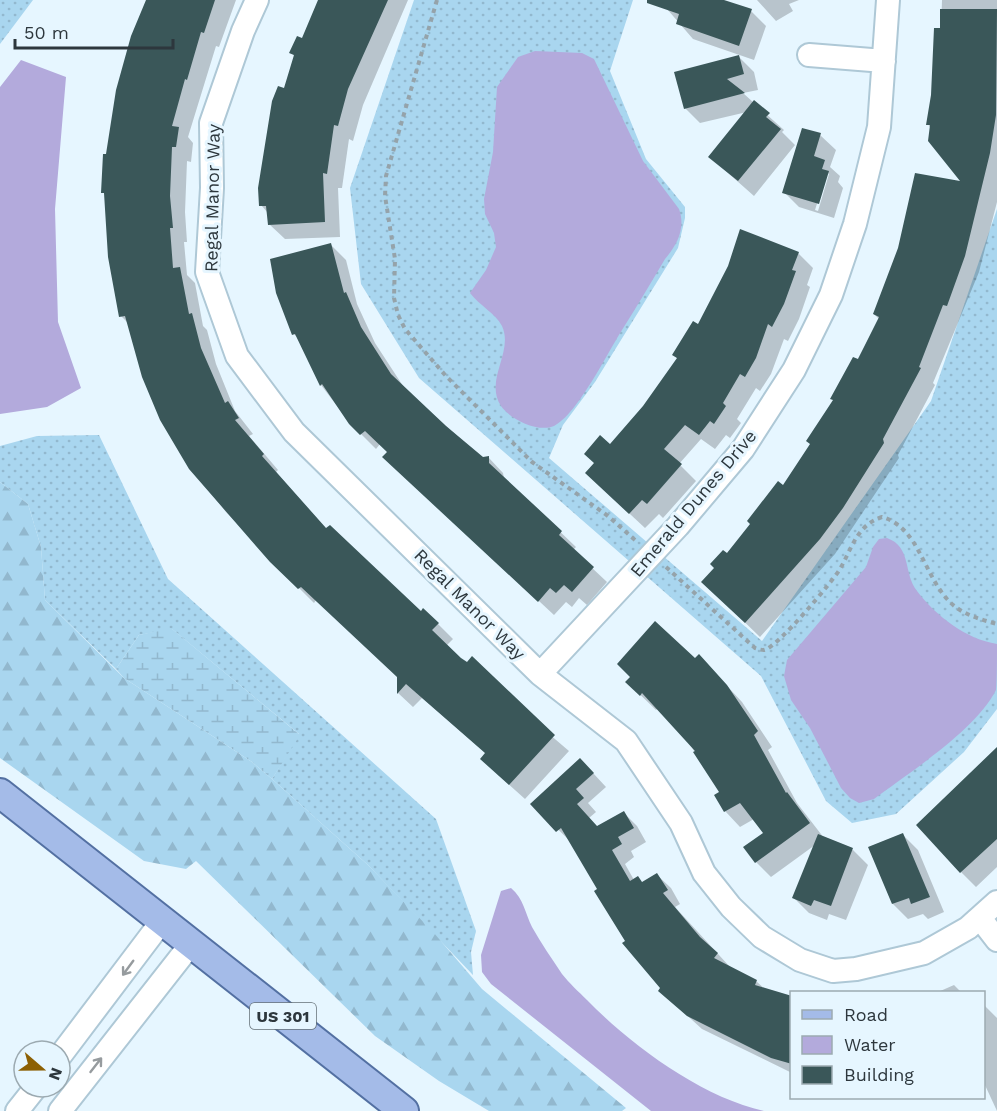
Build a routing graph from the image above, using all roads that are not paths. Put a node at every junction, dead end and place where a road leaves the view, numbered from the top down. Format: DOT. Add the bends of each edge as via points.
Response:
graph roads {
  1 [pos="257,0"];
  2 [pos="888,0"];
  3 [pos="809,55"];
  4 [pos="884,61"];
  5 [pos="540,674"];
  6 [pos="0,793"];
  7 [pos="997,902"];
  8 [pos="980,918"];
  9 [pos="162,921"];
  10 [pos="997,940"];
  11 [pos="191,944"];
  12 [pos="72,1040"];
  13 [pos="26,1099"];
  14 [pos="17,1111"];
  15 [pos="60,1111"];
  16 [pos="404,1111"];
  1 -- 5 [label="street, Regal Manor Way" via="212,123 207,272 237,356 294,432"];
  2 -- 4 [label="street, Emerald Dunes Drive"];
  3 -- 4 [label="street"];
  4 -- 5 [label="street, Emerald Dunes Drive" via="879,127 855,224 831,295 794,370 743,449"];
  5 -- 8 [label="street, Regal Manor Way" via="626,741 681,823 710,882 762,937 800,960 833,971 856,969 924,953"];
  6 -- 9 [label="main road, US 301"];
  7 -- 8 [label="street, Regal Manor Way"];
  8 -- 10 [label="street"];
  9 -- 11 [label="main road, US 301"];
  9 -- 12 [label="street, one-way"];
  15 -- 11 [label="street, one-way"];
  11 -- 16 [label="main road, US 301"];
  13 -- 14 [label="street"];
}
